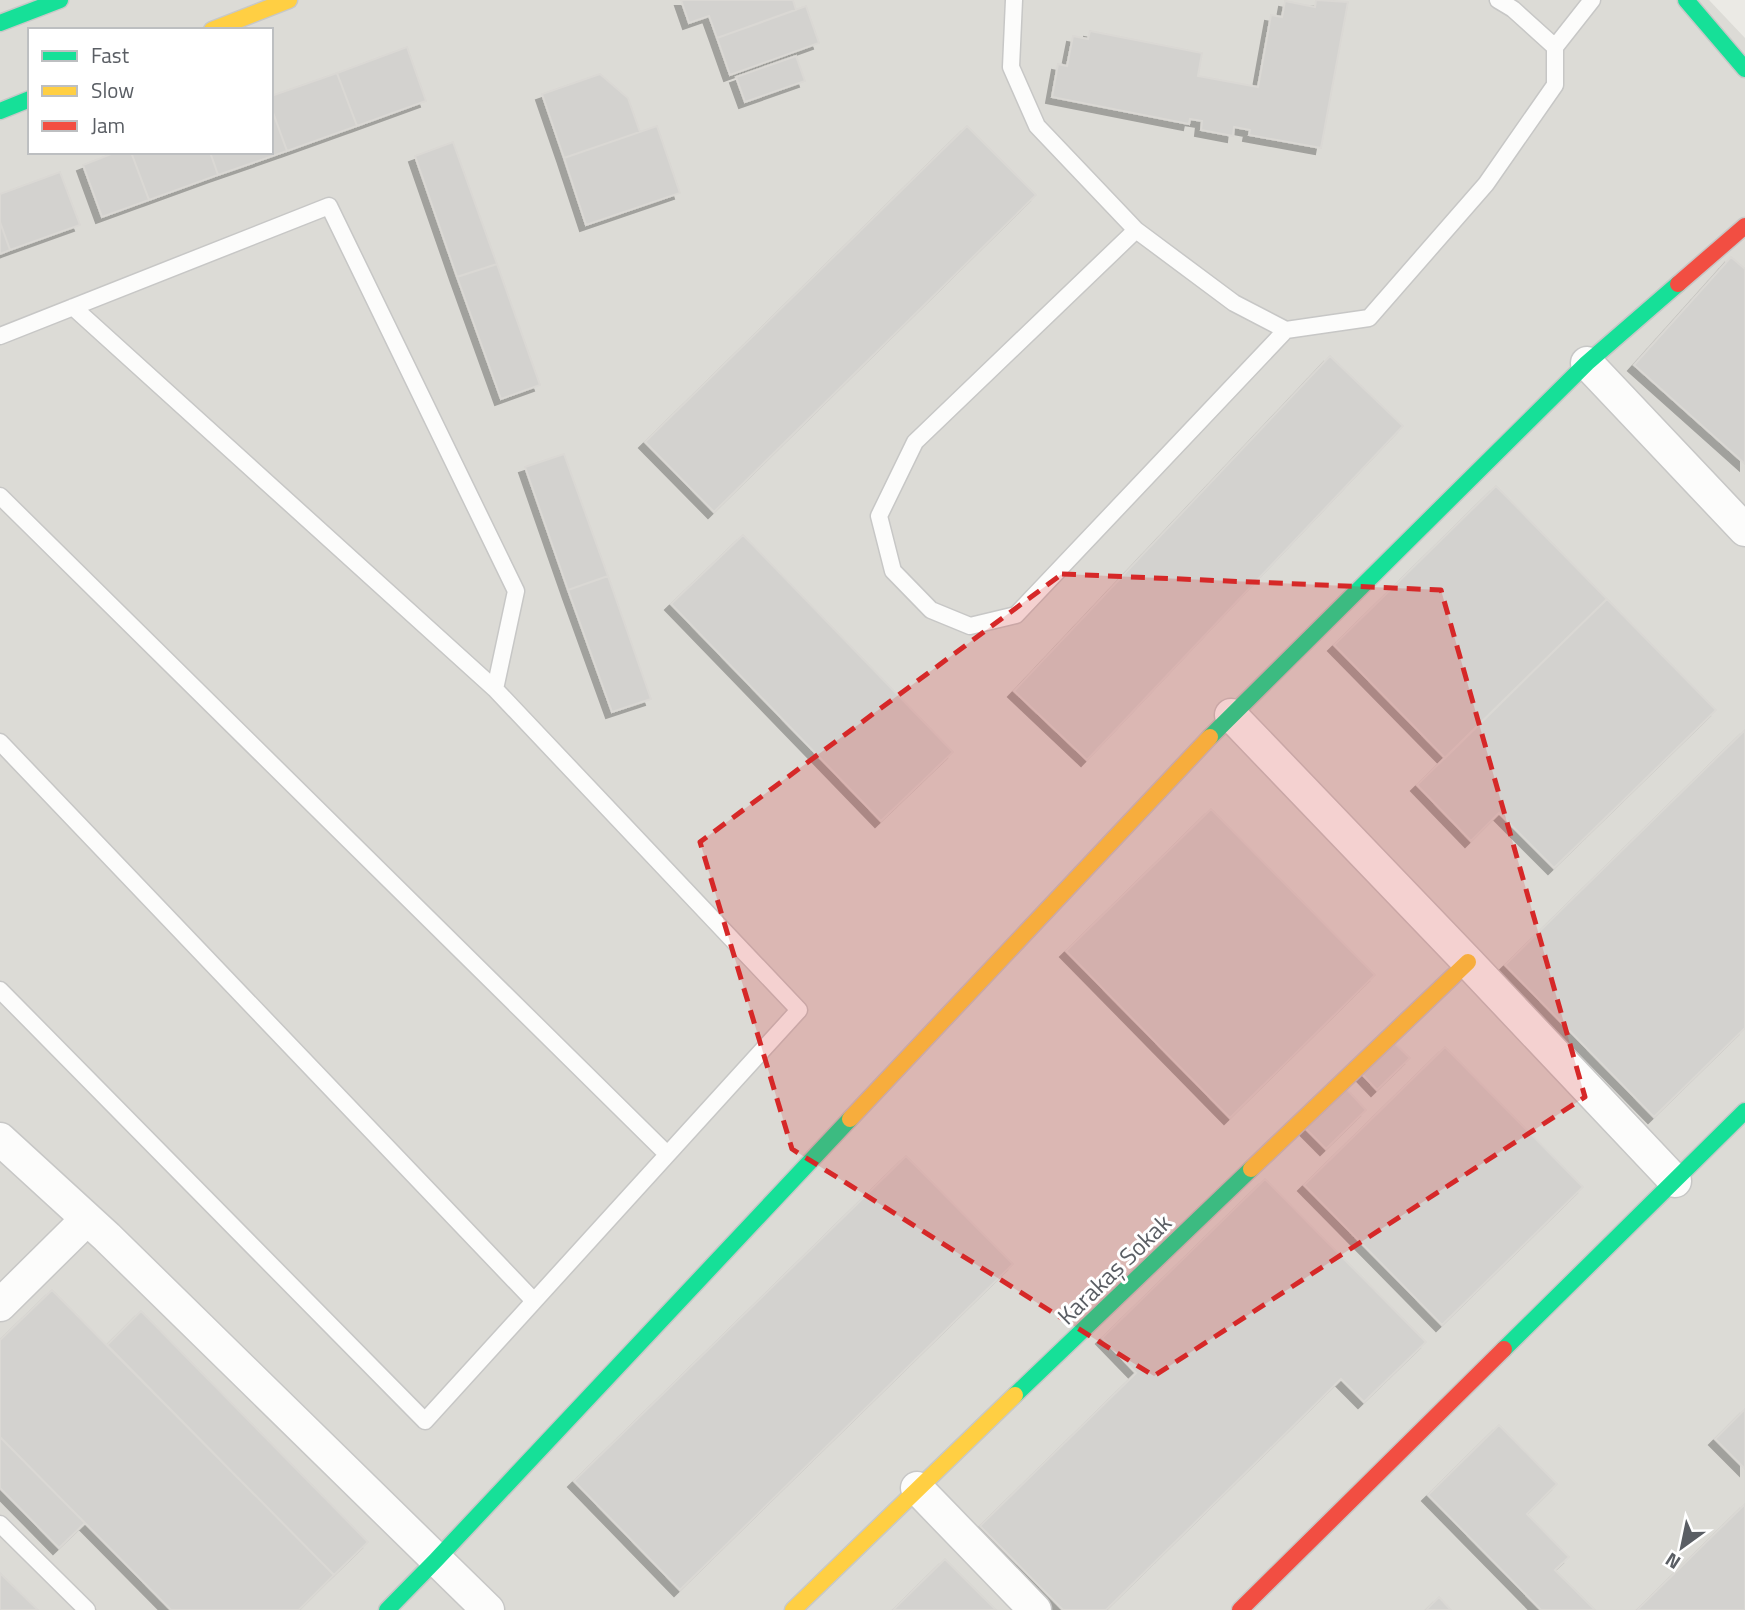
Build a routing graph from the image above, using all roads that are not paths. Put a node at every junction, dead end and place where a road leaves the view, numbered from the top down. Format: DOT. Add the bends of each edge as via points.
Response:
graph roads {
  1 [pos="60,0"];
  2 [pos="289,0"];
  3 [pos="1014,0"];
  4 [pos="1498,0"];
  5 [pos="1592,0"];
  6 [pos="1686,0"];
  7 [pos="0,23"];
  8 [pos="217,28"];
  9 [pos="1555,47"];
  10 [pos="1745,69"];
  11 [pos="28,100"];
  12 [pos="0,111"];
  13 [pos="1745,226"];
  14 [pos="1136,230"];
  15 [pos="73,307"];
  16 [pos="1286,330"];
  17 [pos="0,336"];
  18 [pos="1587,363"];
  19 [pos="0,496"];
  20 [pos="1745,530"];
  21 [pos="495,689"];
  22 [pos="1231,715"];
  23 [pos="0,743"];
  24 [pos="1468,962"];
  25 [pos="0,989"];
  26 [pos="1745,1111"];
  27 [pos="0,1139"];
  28 [pos="667,1154"];
  29 [pos="1675,1181"];
  30 [pos="87,1219"];
  31 [pos="534,1301"];
  32 [pos="0,1305"];
  33 [pos="917,1488"];
  34 [pos="0,1524"];
  35 [pos="436,1560"];
  36 [pos="87,1610"];
  37 [pos="387,1610"];
  38 [pos="488,1610"];
  39 [pos="793,1610"];
  40 [pos="1035,1610"];
  41 [pos="1240,1610"];
  1 -- 7 [label="street"];
  2 -- 8 [label="street"];
  3 -- 14 [label="lane" via="1011,67 1037,126"];
  4 -- 9 [label="lane"];
  5 -- 9 [label="lane"];
  6 -- 10 [label="street"];
  9 -- 16 [label="lane" via="1555,85 1486,184 1369,318"];
  11 -- 12 [label="street"];
  13 -- 18 [label="street"];
  14 -- 16 [label="lane" via="1234,303"];
  14 -- 16 [label="lane" via="915,442 879,516 893,571 931,610 970,626 1016,615"];
  15 -- 17 [label="lane"];
  15 -- 21 [label="lane"];
  15 -- 21 [label="lane" via="329,206 516,591"];
  18 -- 20 [label="street"];
  18 -- 22 [label="street"];
  19 -- 28 [label="lane"];
  21 -- 28 [label="lane" via="799,1010"];
  22 -- 24 [label="street"];
  22 -- 35 [label="street"];
  23 -- 31 [label="lane"];
  24 -- 29 [label="street"];
  24 -- 33 [label="street, Karakaş Sokak"];
  25 -- 31 [label="lane" via="425,1421"];
  26 -- 29 [label="street"];
  27 -- 30 [label="street"];
  28 -- 31 [label="lane"];
  29 -- 41 [label="street"];
  30 -- 32 [label="street"];
  30 -- 35 [label="street"];
  33 -- 39 [label="street, Karakaş Sokak"];
  33 -- 40 [label="street"];
  34 -- 36 [label="lane"];
  35 -- 37 [label="street"];
  35 -- 38 [label="street"];
}
